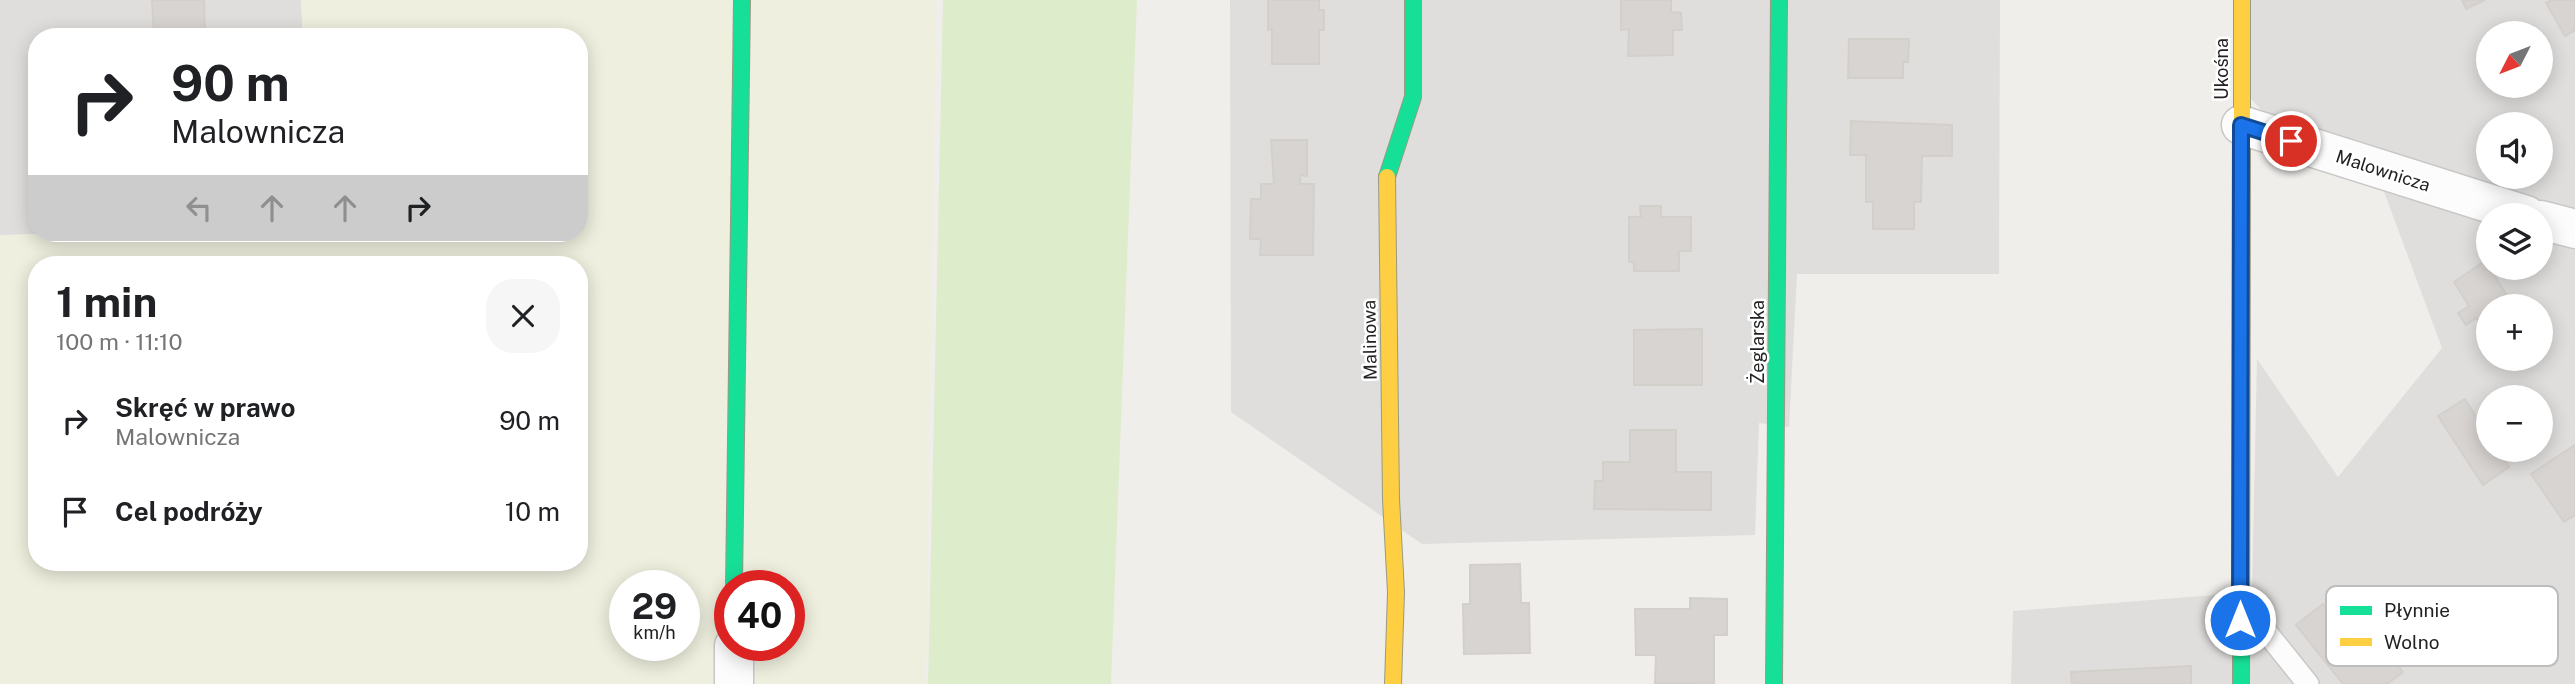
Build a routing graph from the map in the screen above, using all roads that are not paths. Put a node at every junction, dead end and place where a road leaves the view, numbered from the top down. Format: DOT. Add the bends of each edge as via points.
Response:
graph roads {
  1 [pos="741,0"];
  2 [pos="1413,0"];
  3 [pos="1779,0"];
  4 [pos="2242,0"];
  5 [pos="2241,125"];
  6 [pos="2488,203"];
  7 [pos="2553,223"];
  8 [pos="2575,229"];
  9 [pos="734,570"];
  10 [pos="2239,599"];
  11 [pos="734,661"];
  12 [pos="734,684"];
  13 [pos="1393,684"];
  14 [pos="1774,684"];
  15 [pos="2241,684"];
  16 [pos="2308,684"];
  1 -- 9 [label="street"];
  2 -- 13 [label="street, Malinowa" via="1413,97 1387,174 1396,592"];
  3 -- 14 [label="street, Żeglarska"];
  4 -- 5 [label="street, Ukośna"];
  5 -- 6 [label="street, Malownicza"];
  5 -- 10 [label="street, Ukośna"];
  7 -- 8 [label="street"];
  10 -- 15 [label="street, Ukośna"];
  10 -- 16 [label="lane"];
  11 -- 12 [label="street"];
}
